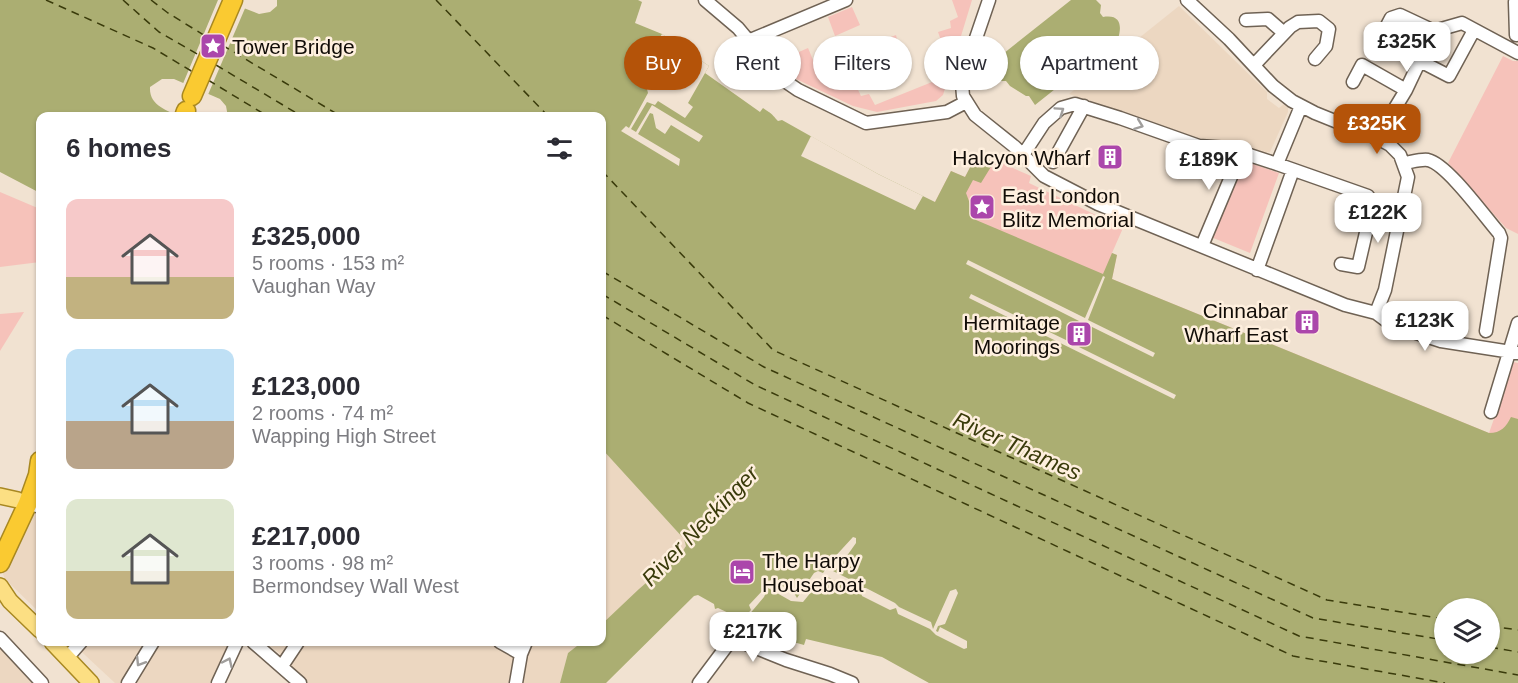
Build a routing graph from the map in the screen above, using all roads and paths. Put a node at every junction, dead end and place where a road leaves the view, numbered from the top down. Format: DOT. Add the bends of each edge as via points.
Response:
graph roads {
  1 [pos="233,0"];
  2 [pos="705,0"];
  3 [pos="846,0"];
  4 [pos="990,0"];
  5 [pos="1187,0"];
  6 [pos="1515,2"];
  7 [pos="1246,20"];
  8 [pos="1474,30"];
  9 [pos="1434,31"];
  10 [pos="1284,33"];
  11 [pos="1517,34"];
  12 [pos="744,36"];
  13 [pos="760,36"];
  14 [pos="1380,39"];
  15 [pos="1513,50"];
  16 [pos="1315,59"];
  17 [pos="1420,61"];
  18 [pos="1254,65"];
  19 [pos="1353,82"];
  20 [pos="801,90"];
  21 [pos="1406,90"];
  22 [pos="966,102"];
  23 [pos="1084,106"];
  24 [pos="1301,106"];
  25 [pos="188,108"];
  26 [pos="1377,138"];
  27 [pos="1241,153"];
  28 [pos="1023,155"];
  29 [pos="1053,162"];
  30 [pos="1404,163"];
  31 [pos="1277,164"];
  32 [pos="1293,170"];
  33 [pos="1204,241"];
  34 [pos="1341,264"];
  35 [pos="1257,270"];
  36 [pos="1376,313"];
  37 [pos="1518,323"];
  38 [pos="1484,349"];
  39 [pos="1514,352"];
  40 [pos="1491,412"];
  41 [pos="36,481"];
  42 [pos="0,496"];
  43 [pos="29,504"];
  44 [pos="0,545"];
  45 [pos="0,563"];
  46 [pos="0,586"];
  47 [pos="36,626"];
  48 [pos="0,638"];
  49 [pos="56,646"];
  50 [pos="78,646"];
  51 [pos="151,646"];
  52 [pos="235,646"];
  53 [pos="258,646"];
  54 [pos="295,646"];
  55 [pos="507,646"];
  56 [pos="524,646"];
  57 [pos="521,654"];
  58 [pos="67,658"];
  59 [pos="282,666"];
  60 [pos="42,683"];
  61 [pos="91,683"];
  62 [pos="128,683"];
  63 [pos="218,683"];
  64 [pos="300,683"];
  65 [pos="516,683"];
  66 [pos="699,683"];
  67 [pos="852,683"];
  1 -- 25 [label="highway"];
  2 -- 12 [label="street"];
  3 -- 13 [label="street"];
  4 -- 22 [label="street" via="962,84"];
  5 -- 18 [label="street"];
  6 -- 11 [label="street"];
  7 -- 10 [label="street" via="1268,19"];
  8 -- 9 [label="street" via="1462,23"];
  8 -- 15 [label="street"];
  8 -- 17 [label="street" via="1449,76"];
  9 -- 14 [label="street" via="1400,15 1391,18"];
  9 -- 17 [label="street"];
  10 -- 16 [label="street" via="1298,22 1319,21 1329,29 1326,46"];
  10 -- 18 [label="street"];
  11 -- 15 [label="street"];
  17 -- 21 [label="street"];
  18 -- 24 [label="street" via="1278,90"];
  19 -- 21 [label="street" via="1362,65"];
  20 -- 22 [label="street" via="866,123 942,113"];
  21 -- 26 [label="street"];
  22 -- 28 [label="street" via="975,115"];
  23 -- 27 [label="street, one-way" via="1199,146"];
  28 -- 23 [label="street, one-way" via="1040,127 1061,108"];
  23 -- 29 [label="street"];
  24 -- 26 [label="street"];
  24 -- 31 [label="street"];
  26 -- 30 [label="street" via="1395,149"];
  27 -- 31 [label="street"];
  27 -- 33 [label="street"];
  28 -- 35 [label="street" via="1044,176 1078,195"];
  30 -- 36 [label="street" via="1407,183 1385,290"];
  30 -- 38 [label="street" via="1426,160 1440,166 1499,233"];
  31 -- 32 [label="street"];
  32 -- 34 [label="street" via="1368,196 1371,211 1358,267"];
  32 -- 35 [label="street"];
  35 -- 36 [label="street" via="1345,305"];
  36 -- 38 [label="street" via="1390,324 1415,334"];
  37 -- 39 [label="street"];
  38 -- 39 [label="street"];
  39 -- 40 [label="street"];
  41 -- 43 [label="highway"];
  42 -- 43 [label="main road"];
  43 -- 44 [label="highway"];
  43 -- 45 [label="highway"];
  46 -- 47 [label="main road"];
  48 -- 60 [label="street"];
  49 -- 58 [label="main road"];
  50 -- 58 [label="street"];
  51 -- 62 [label="street, one-way"];
  63 -- 52 [label="street, one-way"];
  53 -- 59 [label="street"];
  54 -- 59 [label="street"];
  55 -- 57 [label="street"];
  56 -- 57 [label="street"];
  57 -- 65 [label="street"];
  58 -- 61 [label="main road"];
  59 -- 64 [label="street"];
  66 -- 67 [label="street" via="734,639"];
}
